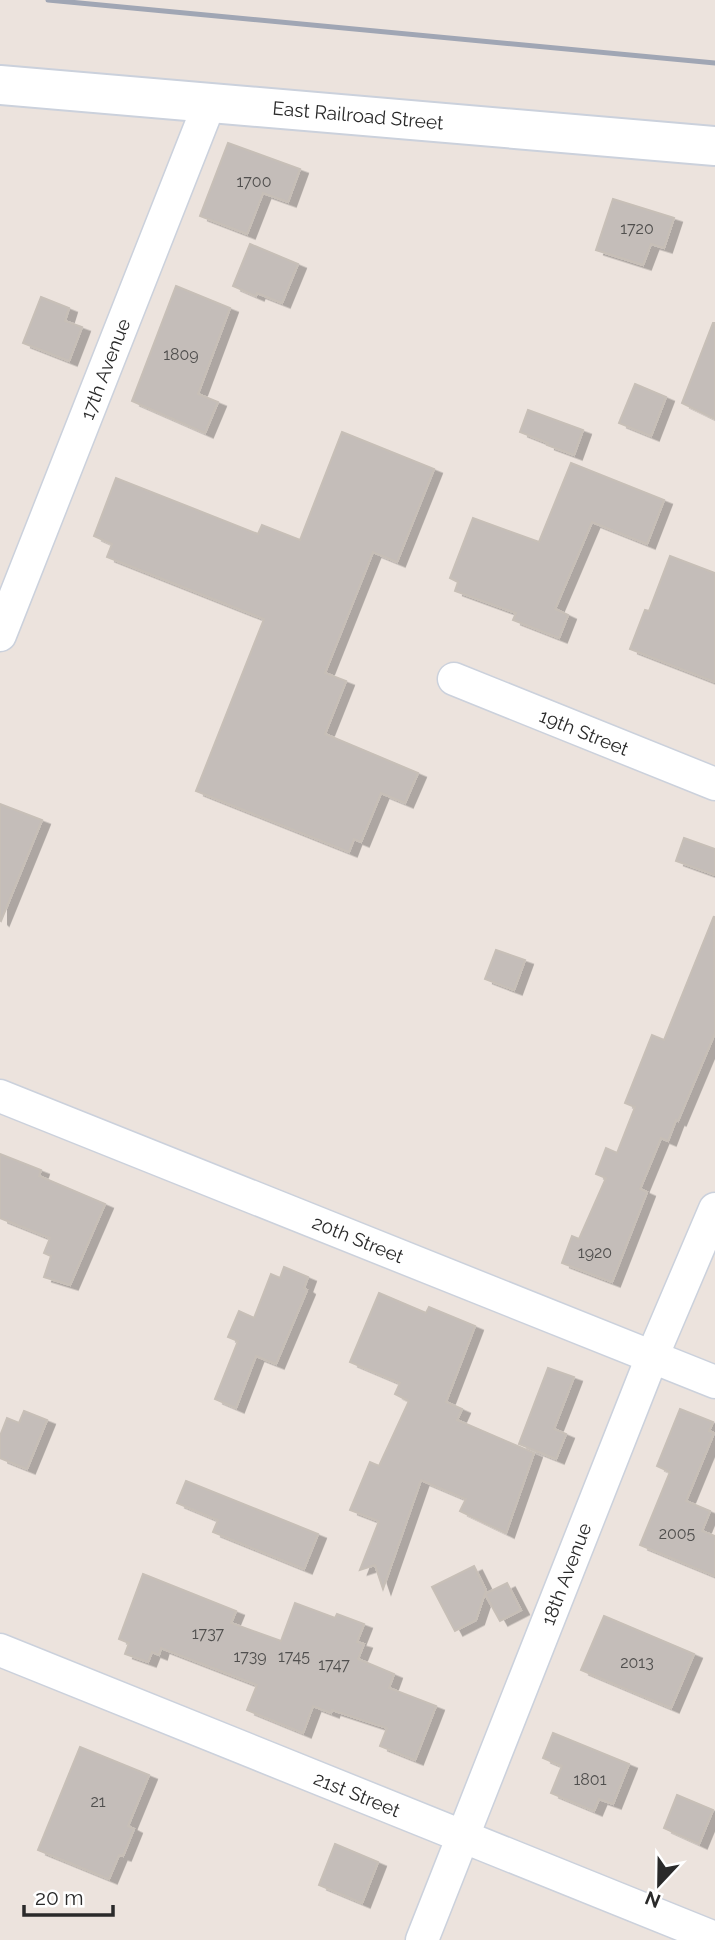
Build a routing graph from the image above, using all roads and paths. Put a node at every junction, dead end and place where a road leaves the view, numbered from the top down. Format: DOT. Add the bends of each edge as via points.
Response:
graph roads {
  1 [pos="0,85"];
  2 [pos="210,102"];
  3 [pos="715,146"];
  4 [pos="2,625"];
  5 [pos="454,679"];
  6 [pos="715,784"];
  7 [pos="0,1096"];
  8 [pos="715,1209"];
  9 [pos="652,1357"];
  10 [pos="715,1382"];
  11 [pos="0,1650"];
  12 [pos="463,1837"];
  13 [pos="715,1938"];
  14 [pos="422,1940"];
  1 -- 2 [label="street, East Railroad Street"];
  2 -- 3 [label="street, East Railroad Street"];
  2 -- 4 [label="street, 17th Avenue"];
  5 -- 6 [label="street, 19th Street"];
  7 -- 9 [label="street, 20th Street"];
  8 -- 9 [label="street, 18th Avenue"];
  9 -- 10 [label="street, 20th Street"];
  9 -- 12 [label="street, 18th Avenue"];
  11 -- 12 [label="street, 21st Street"];
  12 -- 13 [label="street, 21st Street"];
  12 -- 14 [label="street, 18th Avenue"];
}
